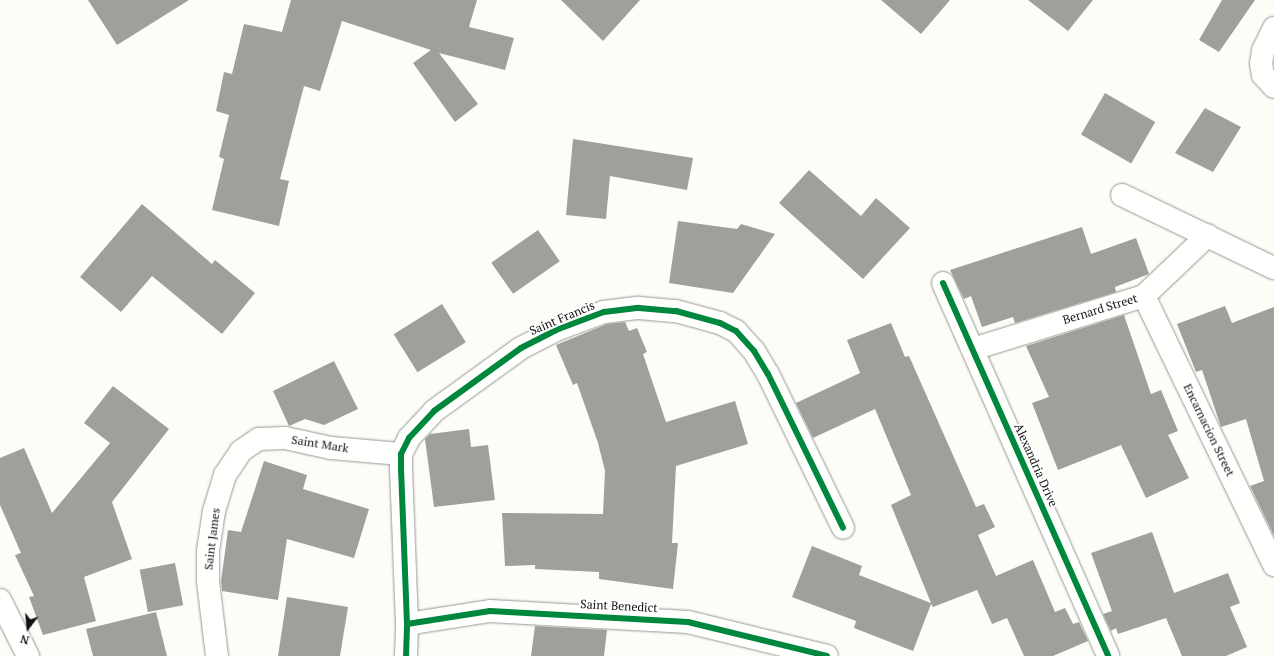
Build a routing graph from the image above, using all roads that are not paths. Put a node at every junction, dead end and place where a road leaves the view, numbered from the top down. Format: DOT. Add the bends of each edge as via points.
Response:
graph roads {
  1 [pos="1272,31"];
  2 [pos="1274,87"];
  3 [pos="1122,195"];
  4 [pos="1208,235"];
  5 [pos="1274,268"];
  6 [pos="943,283"];
  7 [pos="1144,296"];
  8 [pos="973,349"];
  9 [pos="241,451"];
  10 [pos="401,454"];
  11 [pos="843,528"];
  12 [pos="1274,565"];
  13 [pos="0,600"];
  14 [pos="407,624"];
  15 [pos="28,656"];
  16 [pos="217,656"];
  17 [pos="406,656"];
  18 [pos="828,656"];
  19 [pos="1108,656"];
  1 -- 2 [label="street" via="1261,64 1263,75"];
  3 -- 4 [label="street"];
  4 -- 5 [label="street"];
  4 -- 7 [label="street, Bernard Street"];
  6 -- 8 [label="street, Alexandria Drive"];
  7 -- 8 [label="street, Bernard Street"];
  7 -- 12 [label="street, Encarnacion Street"];
  8 -- 19 [label="street, Alexandria Drive"];
  9 -- 10 [label="street, Saint Mark" via="259,439 285,438 331,448"];
  9 -- 16 [label="street, Saint James" via="225,475 214,511 208,551 208,582"];
  10 -- 11 [label="street, Saint Francis" via="409,438 434,411 521,348 556,330 604,312 639,308 676,311 720,322 736,331 754,351 777,392"];
  10 -- 14 [label="street"];
  13 -- 15 [label="street"];
  14 -- 17 [label="street"];
  14 -- 18 [label="street, Saint Benedict" via="490,611 688,622"];
}
